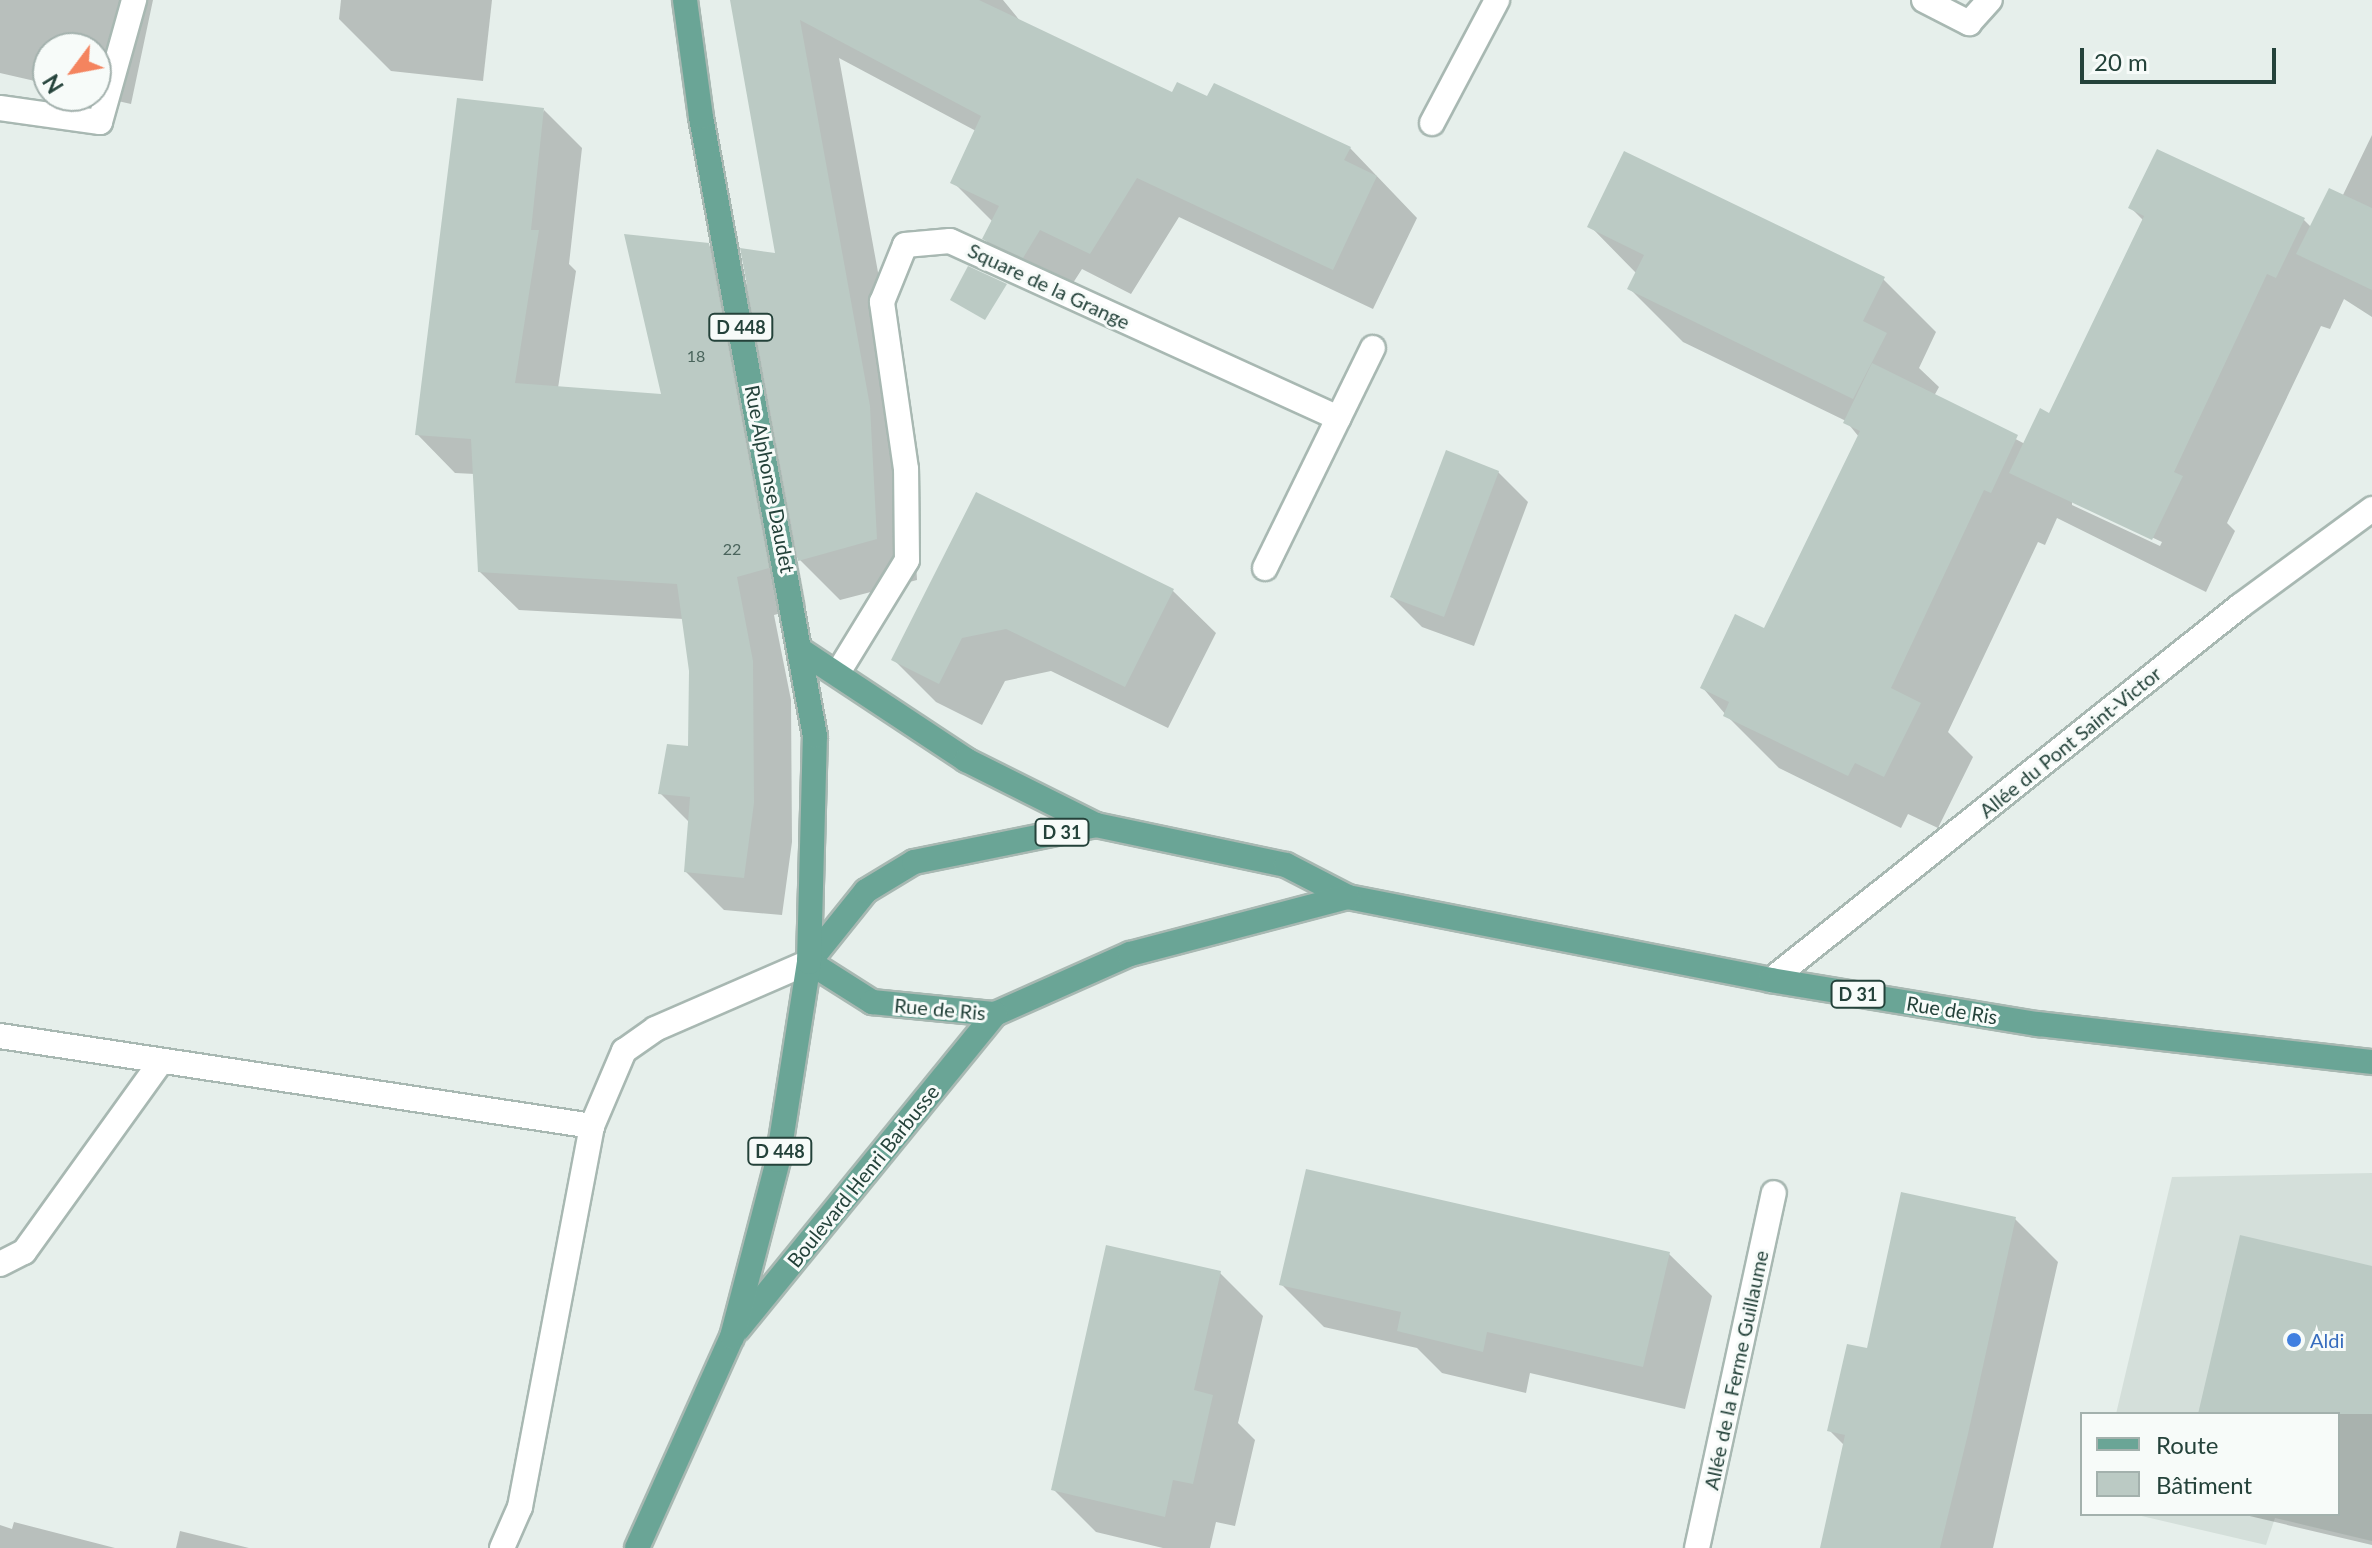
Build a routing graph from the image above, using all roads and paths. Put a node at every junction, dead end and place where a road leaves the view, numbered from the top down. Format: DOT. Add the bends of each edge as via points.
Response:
graph roads {
  1 [pos="134,0"];
  2 [pos="685,0"];
  3 [pos="1497,0"];
  4 [pos="1924,0"];
  5 [pos="1990,0"];
  6 [pos="0,108"];
  7 [pos="1432,123"];
  8 [pos="1373,348"];
  9 [pos="1339,418"];
  10 [pos="2372,509"];
  11 [pos="1265,568"];
  12 [pos="803,652"];
  13 [pos="839,671"];
  14 [pos="1096,825"];
  15 [pos="1348,897"];
  16 [pos="809,962"];
  17 [pos="1771,980"];
  18 [pos="995,1014"];
  19 [pos="0,1036"];
  20 [pos="161,1061"];
  21 [pos="2372,1062"];
  22 [pos="592,1126"];
  23 [pos="1774,1193"];
  24 [pos="0,1264"];
  25 [pos="732,1337"];
  26 [pos="502,1548"];
  27 [pos="637,1548"];
  28 [pos="1697,1548"];
  1 -- 6 [label="street" via="100,122"];
  2 -- 12 [label="main road, Rue Alphonse Daudet / D 448" via="701,117"];
  3 -- 7 [label="street"];
  4 -- 5 [label="street" via="1969,23"];
  8 -- 9 [label="street"];
  9 -- 11 [label="street"];
  9 -- 13 [label="street, Square de la Grange" via="950,241 905,245 882,302 906,469 907,560"];
  10 -- 17 [label="street, Allée du Pont Saint-Victor" via="2240,606"];
  12 -- 13 [label="main road, Rue de Ris / D 31"];
  12 -- 16 [label="main road, Rue Alphonse Daudet / D 448" via="815,736"];
  13 -- 14 [label="main road, Rue de Ris / D 31" via="966,760"];
  14 -- 15 [label="main road, Rue de Ris / D 31" via="1286,865"];
  14 -- 16 [label="main road, Rue de Ris / D 31" via="914,862 866,891"];
  15 -- 17 [label="main road, Rue de Ris / D 31"];
  15 -- 18 [label="main road, Rue de Ris / D 31" via="1130,954"];
  16 -- 18 [label="main road, Rue de Ris / D 31" via="872,1002"];
  16 -- 22 [label="street" via="655,1029 624,1051"];
  16 -- 25 [label="main road, Boulevard Henri Barbusse / D 448" via="778,1160"];
  17 -- 21 [label="main road, Rue de Ris / D 31" via="2038,1024"];
  18 -- 25 [label="main road, Boulevard Henri Barbusse"];
  19 -- 20 [label="street"];
  20 -- 22 [label="street"];
  20 -- 24 [label="street" via="24,1252"];
  22 -- 26 [label="street" via="520,1507"];
  23 -- 28 [label="street, Allée de la Ferme Guillaume"];
  25 -- 27 [label="main road, Boulevard Henri Barbusse / D 448"];
}
